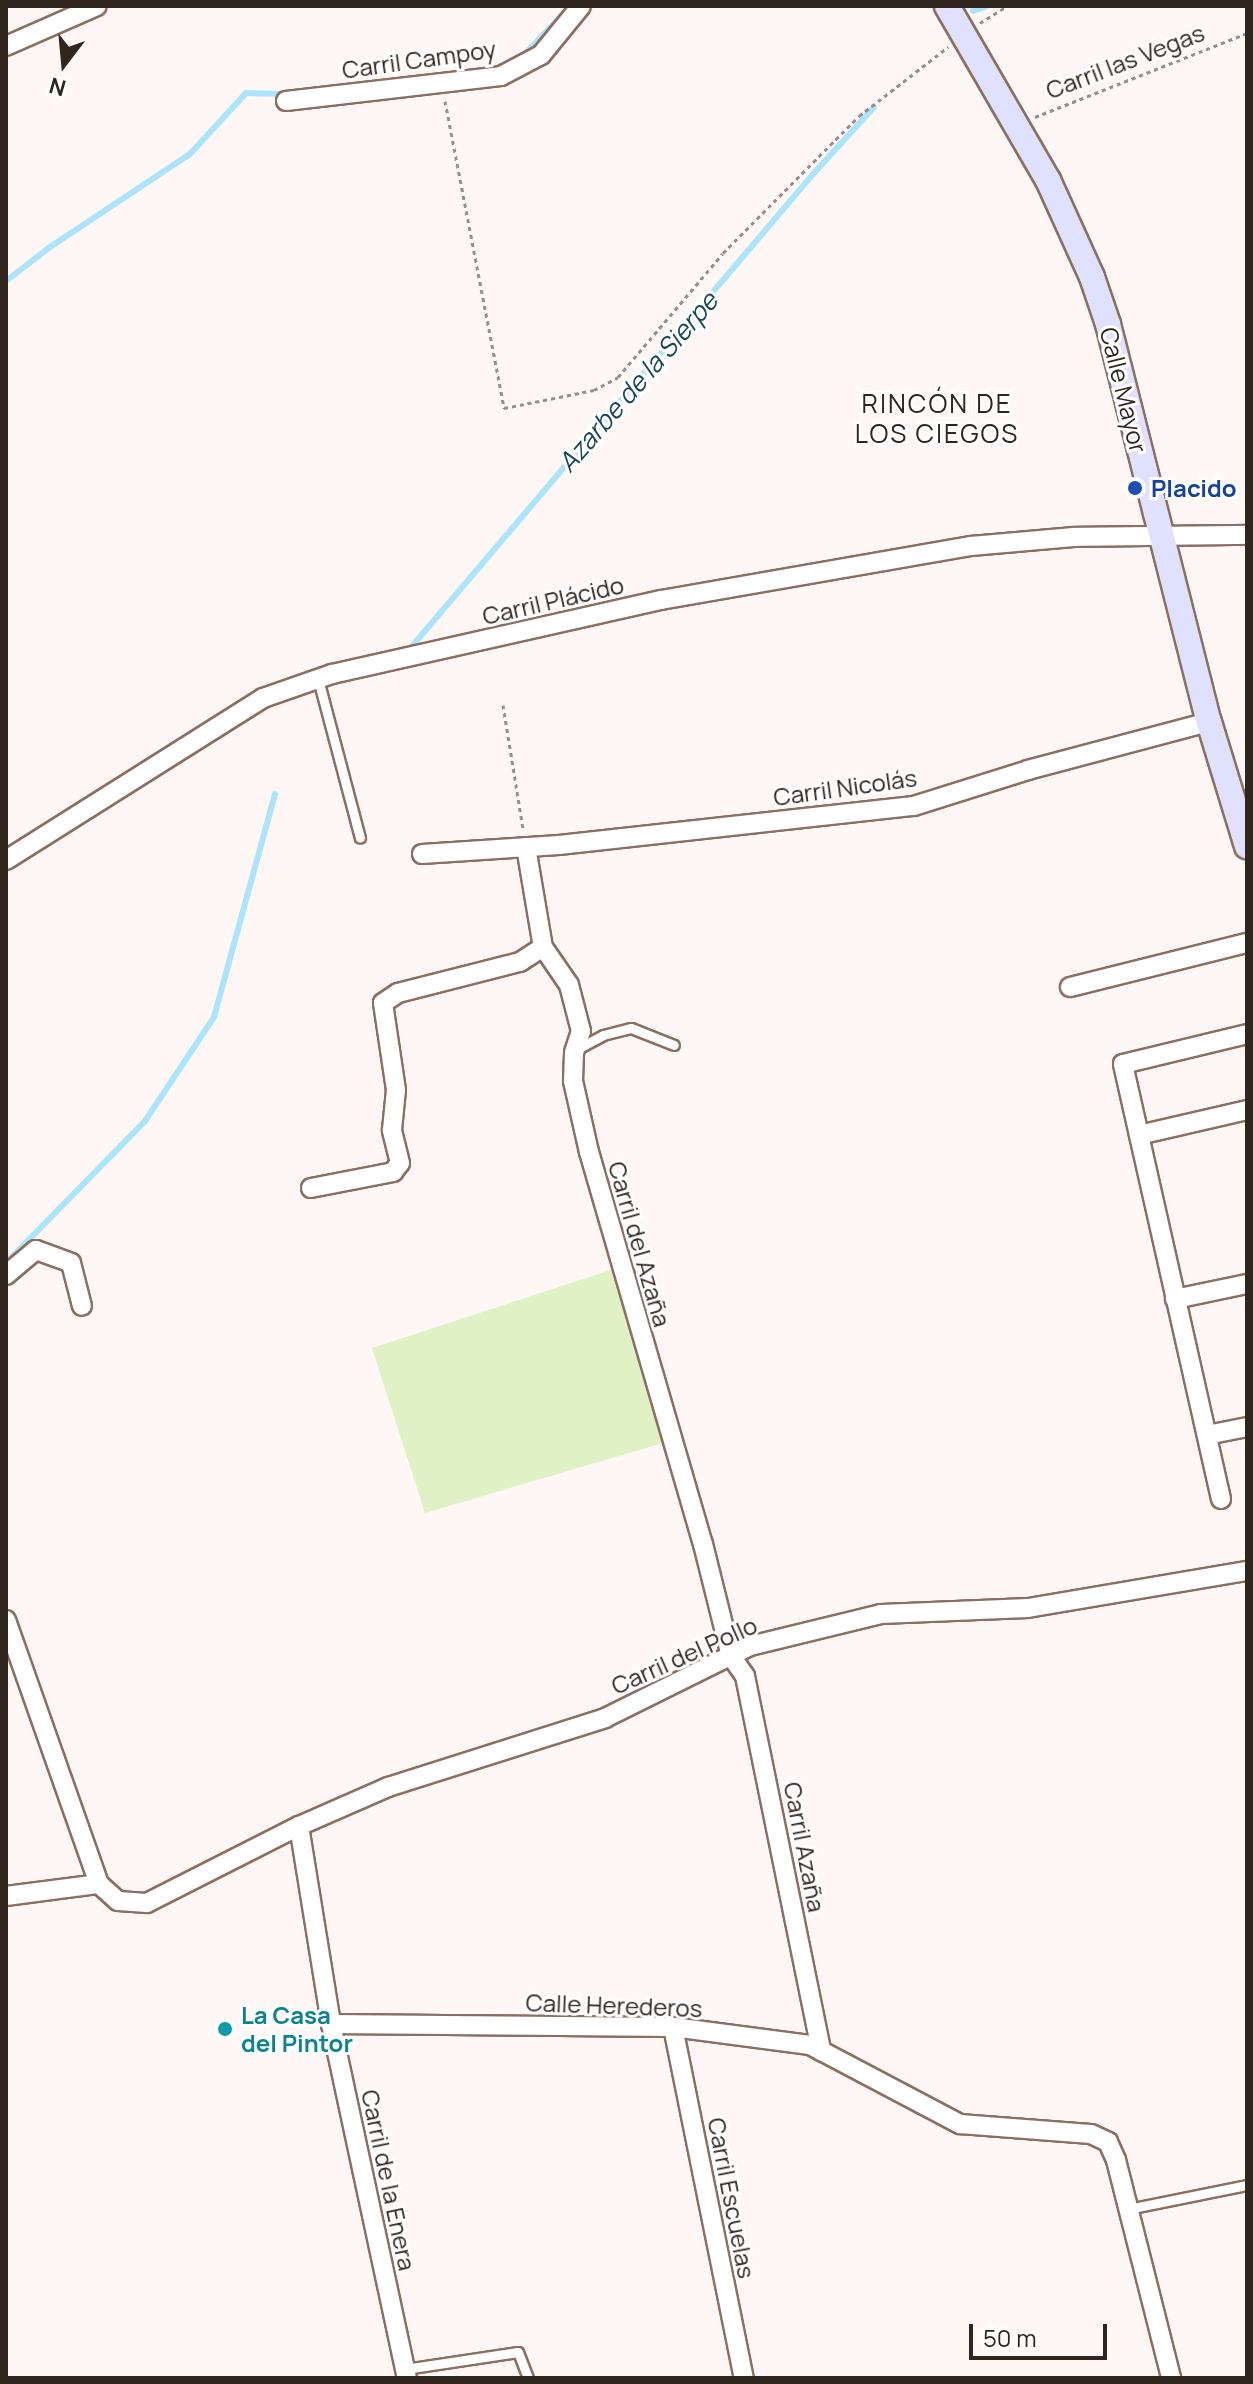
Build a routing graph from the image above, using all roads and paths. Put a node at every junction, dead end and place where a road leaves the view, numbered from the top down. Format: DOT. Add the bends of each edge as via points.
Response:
graph roads {
  1 [pos="97,6"];
  2 [pos="581,6"];
  3 [pos="947,6"];
  4 [pos="1007,6"];
  5 [pos="1247,33"];
  6 [pos="964,34"];
  7 [pos="6,46"];
  8 [pos="442,82"];
  9 [pos="286,101"];
  10 [pos="1017,125"];
  11 [pos="1247,535"];
  12 [pos="1160,538"];
  13 [pos="318,679"];
  14 [pos="503,705"];
  15 [pos="1209,722"];
  16 [pos="360,838"];
  17 [pos="1247,846"];
  18 [pos="526,847"];
  19 [pos="422,854"];
  20 [pos="6,860"];
  21 [pos="1247,943"];
  22 [pos="543,947"];
  23 [pos="1070,987"];
  24 [pos="1247,1034"];
  25 [pos="674,1045"];
  26 [pos="574,1053"];
  27 [pos="1247,1110"];
  28 [pos="1139,1135"];
  29 [pos="311,1188"];
  30 [pos="6,1275"];
  31 [pos="1247,1284"];
  32 [pos="1175,1299"];
  33 [pos="82,1306"];
  34 [pos="1247,1427"];
  35 [pos="1207,1435"];
  36 [pos="1221,1499"];
  37 [pos="1247,1571"];
  38 [pos="6,1620"];
  39 [pos="731,1656"];
  40 [pos="299,1826"];
  41 [pos="99,1884"];
  42 [pos="6,1896"];
  43 [pos="331,2024"];
  44 [pos="673,2027"];
  45 [pos="821,2051"];
  46 [pos="1247,2185"];
  47 [pos="1128,2209"];
  48 [pos="406,2374"];
  49 [pos="528,2378"];
  50 [pos="744,2378"];
  51 [pos="1171,2378"];
  1 -- 7 [label="street"];
  2 -- 8 [label="street, Carril Campoy" via="541,55 501,76"];
  3 -- 6 [label="main road, Calle Mayor"];
  4 -- 6 [label="path"];
  5 -- 10 [label="path, Carril las Vegas"];
  6 -- 8 [label="path" via="859,116 723,253 618,377 594,390 504,408"];
  6 -- 10 [label="main road, Calle Mayor"];
  8 -- 9 [label="street, Carril Campoy"];
  10 -- 12 [label="main road, Calle Mayor" via="1065,212 1101,300"];
  11 -- 12 [label="street, Carril Plácido"];
  12 -- 13 [label="street, Carril Plácido" via="1074,537 971,546 661,600"];
  12 -- 15 [label="main road, Calle Mayor"];
  13 -- 16 [label="lane"];
  13 -- 20 [label="street, Carril Plácido" via="263,698"];
  14 -- 18 [label="path"];
  15 -- 17 [label="main road, Calle Mayor"];
  15 -- 18 [label="street, Carril Nicolás" via="914,806"];
  18 -- 19 [label="street, Carril Nicolás"];
  18 -- 22 [label="street, Carril del Azaña"];
  21 -- 23 [label="street"];
  22 -- 26 [label="street, Carril del Azaña" via="569,985 581,1031"];
  22 -- 29 [label="street" via="520,962 398,993 383,1003 396,1090 392,1130 400,1163 393,1172"];
  24 -- 28 [label="street" via="1123,1064"];
  25 -- 26 [label="lane" via="631,1028 603,1035"];
  26 -- 39 [label="street, Carril del Azaña" via="573,1081 589,1152"];
  27 -- 28 [label="street"];
  28 -- 32 [label="street"];
  30 -- 33 [label="street" via="36,1250 71,1263"];
  31 -- 32 [label="street"];
  32 -- 35 [label="street"];
  34 -- 35 [label="street"];
  35 -- 36 [label="street"];
  37 -- 39 [label="street, Carril del Pollo" via="1028,1608 881,1614 750,1646"];
  38 -- 41 [label="street"];
  39 -- 40 [label="street, Carril del Pollo" via="605,1718 388,1787"];
  39 -- 45 [label="street, Carril Azaña" via="745,1676"];
  40 -- 41 [label="street" via="147,1903 118,1901"];
  40 -- 43 [label="street, Carril de la Enera"];
  41 -- 42 [label="street"];
  43 -- 44 [label="street, Calle Herederos"];
  43 -- 48 [label="street, Carril de la Enera"];
  44 -- 45 [label="street, Calle Herederos" via="810,2045"];
  44 -- 50 [label="street, Carril Escuelas"];
  45 -- 47 [label="street, Calle Herederos" via="960,2124 1076,2130 1108,2142"];
  46 -- 47 [label="lane"];
  47 -- 51 [label="street, Calle Herederos"];
  48 -- 49 [label="lane" via="518,2352"];
}
